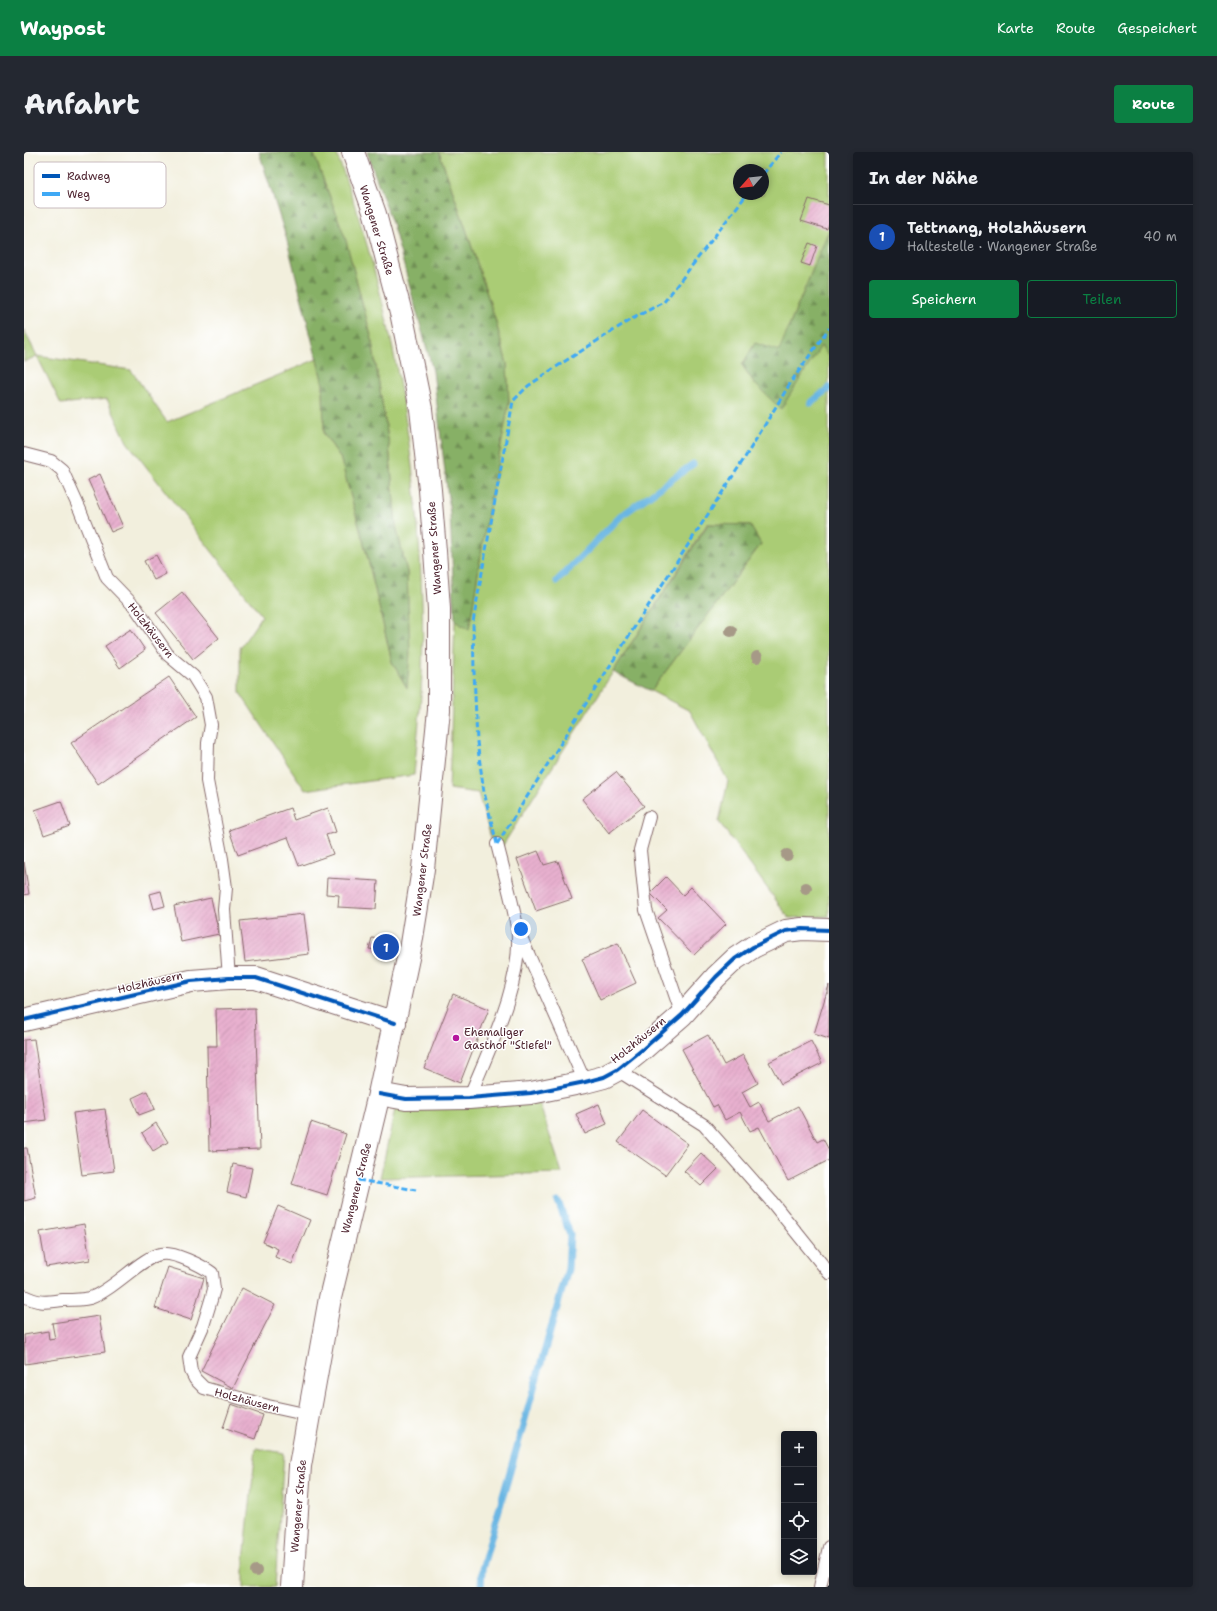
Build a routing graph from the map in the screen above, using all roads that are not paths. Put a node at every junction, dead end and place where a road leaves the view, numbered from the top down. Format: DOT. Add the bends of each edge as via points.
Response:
graph roads {
  1 [pos="353,152"];
  2 [pos="24,454"];
  3 [pos="649,817"];
  4 [pos="497,844"];
  5 [pos="517,928"];
  6 [pos="829,930"];
  7 [pos="229,978"];
  8 [pos="682,1015"];
  9 [pos="24,1020"];
  10 [pos="395,1022"];
  11 [pos="617,1070"];
  12 [pos="586,1082"];
  13 [pos="379,1094"];
  14 [pos="469,1098"];
  15 [pos="829,1273"];
  16 [pos="24,1296"];
  17 [pos="308,1415"];
  18 [pos="829,1547"];
  19 [pos="292,1587"];
  20 [pos="820,1587"];
  1 -- 10 [label="main road, Wangener Straße" via="375,214 402,317 420,409 430,490 439,609 439,710 423,869"];
  2 -- 7 [label="lane, Holzhäusern" via="50,461 62,470 107,578 136,608 168,655 193,676 206,697 211,725 207,781 226,888 224,910"];
  3 -- 8 [label="lane" via="640,850 646,910"];
  4 -- 5 [label="lane"];
  5 -- 12 [label="lane"];
  5 -- 14 [label="lane" via="517,961 505,1009"];
  6 -- 8 [label="main road, Holzhäusern" via="786,931 752,947 716,977"];
  7 -- 9 [label="main road, Holzhäusern" via="191,981"];
  7 -- 10 [label="main road, Holzhäusern" via="256,978"];
  8 -- 11 [label="main road, Holzhäusern"];
  10 -- 13 [label="main road, Wangener Straße"];
  11 -- 12 [label="main road, Holzhäusern"];
  11 -- 15 [label="lane, Holzhäusern" via="704,1125 772,1202"];
  12 -- 14 [label="main road, Holzhäusern" via="530,1093"];
  13 -- 14 [label="main road, Holzhäusern" via="406,1099"];
  13 -- 17 [label="main road, Wangener Straße" via="330,1298"];
  16 -- 17 [label="lane, Holzhäusern" via="37,1302 90,1298 159,1254 170,1254 203,1266 212,1273 214,1289 203,1326 189,1357 195,1379 204,1388"];
  17 -- 19 [label="main road, Wangener Straße" via="300,1466"];
  18 -- 20 [label="lane"];
}
